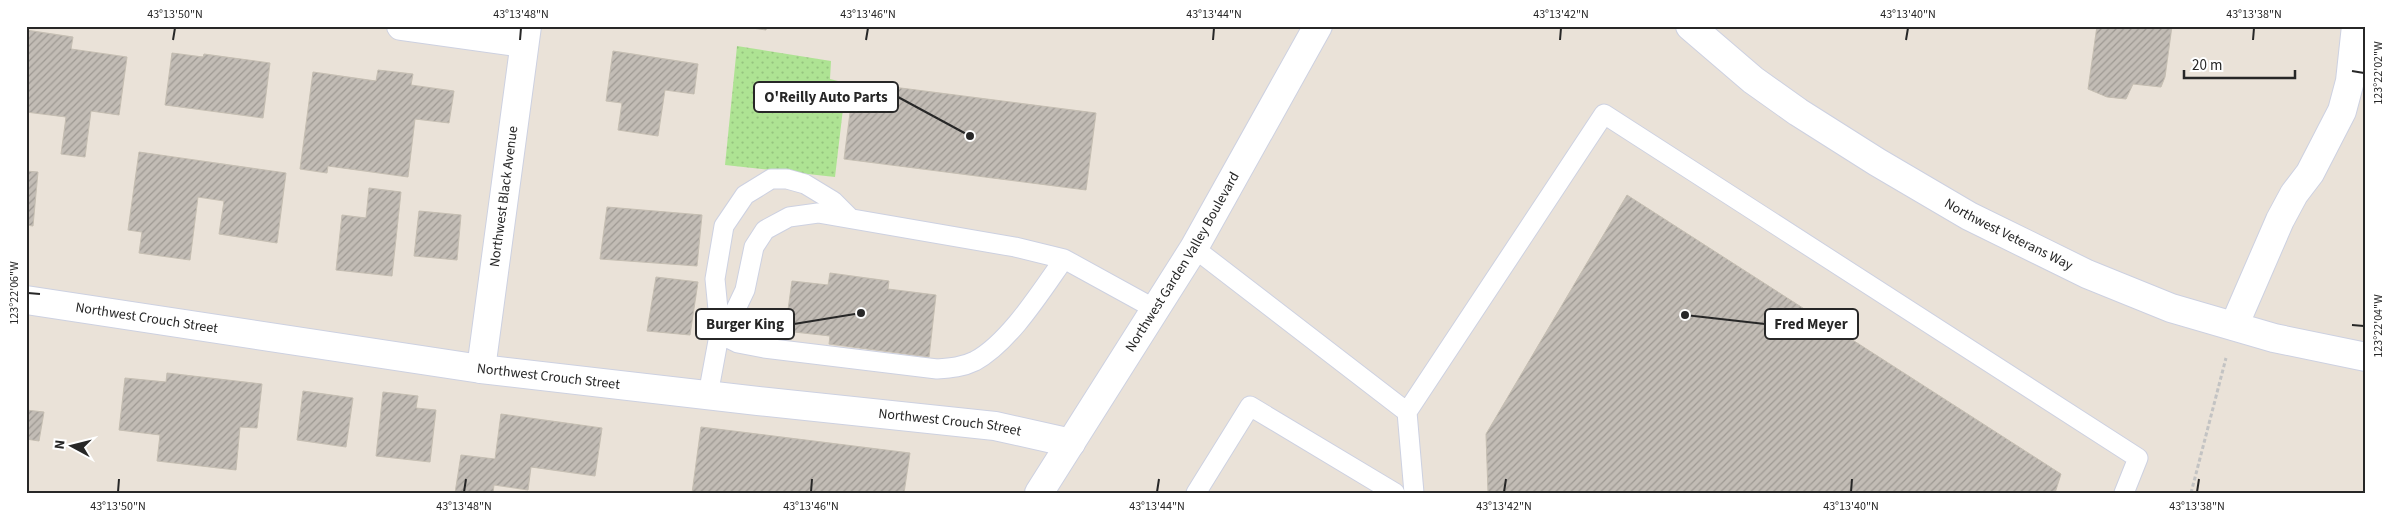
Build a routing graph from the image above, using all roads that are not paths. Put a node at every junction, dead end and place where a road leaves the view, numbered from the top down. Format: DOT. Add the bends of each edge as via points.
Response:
graph roads {
  1 [pos="401,26"];
  2 [pos="1318,26"];
  3 [pos="1690,26"];
  4 [pos="2356,26"];
  5 [pos="525,34"];
  6 [pos="850,218"];
  7 [pos="1194,248"];
  8 [pos="1064,259"];
  9 [pos="26,300"];
  10 [pos="1155,309"];
  11 [pos="2234,326"];
  12 [pos="720,330"];
  13 [pos="2366,357"];
  14 [pos="481,368"];
  15 [pos="708,395"];
  16 [pos="1407,412"];
  17 [pos="1071,443"];
  18 [pos="1039,493"];
  19 [pos="1196,493"];
  20 [pos="1395,493"];
  21 [pos="1414,493"];
  22 [pos="2124,493"];
  1 -- 5 [label="street"];
  2 -- 7 [label="street, Northwest Garden Valley Boulevard"];
  3 -- 11 [label="street, Northwest Veterans Way" via="1753,80 1798,112 1977,220 2095,278 2171,308"];
  4 -- 11 [label="street" via="2350,81 2342,111 2310,173 2280,220"];
  5 -- 14 [label="street, Northwest Black Avenue"];
  6 -- 8 [label="lane" via="1015,246"];
  6 -- 12 [label="lane" via="818,213 789,217 765,230 754,247 745,290 735,311"];
  6 -- 12 [label="lane" via="833,201 805,184 787,179 771,179 745,195 724,226 715,279"];
  7 -- 10 [label="street, Northwest Garden Valley Boulevard"];
  7 -- 16 [label="lane"];
  8 -- 10 [label="lane"];
  8 -- 12 [label="lane" via="1031,307 989,352 960,367 937,369 764,348 738,343"];
  9 -- 14 [label="street, Northwest Crouch Street"];
  10 -- 17 [label="street, Northwest Garden Valley Boulevard"];
  11 -- 13 [label="street, Northwest Veterans Way" via="2274,338"];
  12 -- 15 [label="lane"];
  14 -- 15 [label="street, Northwest Crouch Street"];
  15 -- 17 [label="street, Northwest Crouch Street" via="995,426"];
  16 -- 21 [label="lane"];
  16 -- 22 [label="lane" via="1604,114 2138,458"];
  17 -- 18 [label="street, Northwest Garden Valley Boulevard"];
  19 -- 20 [label="lane" via="1250,406"];
}
